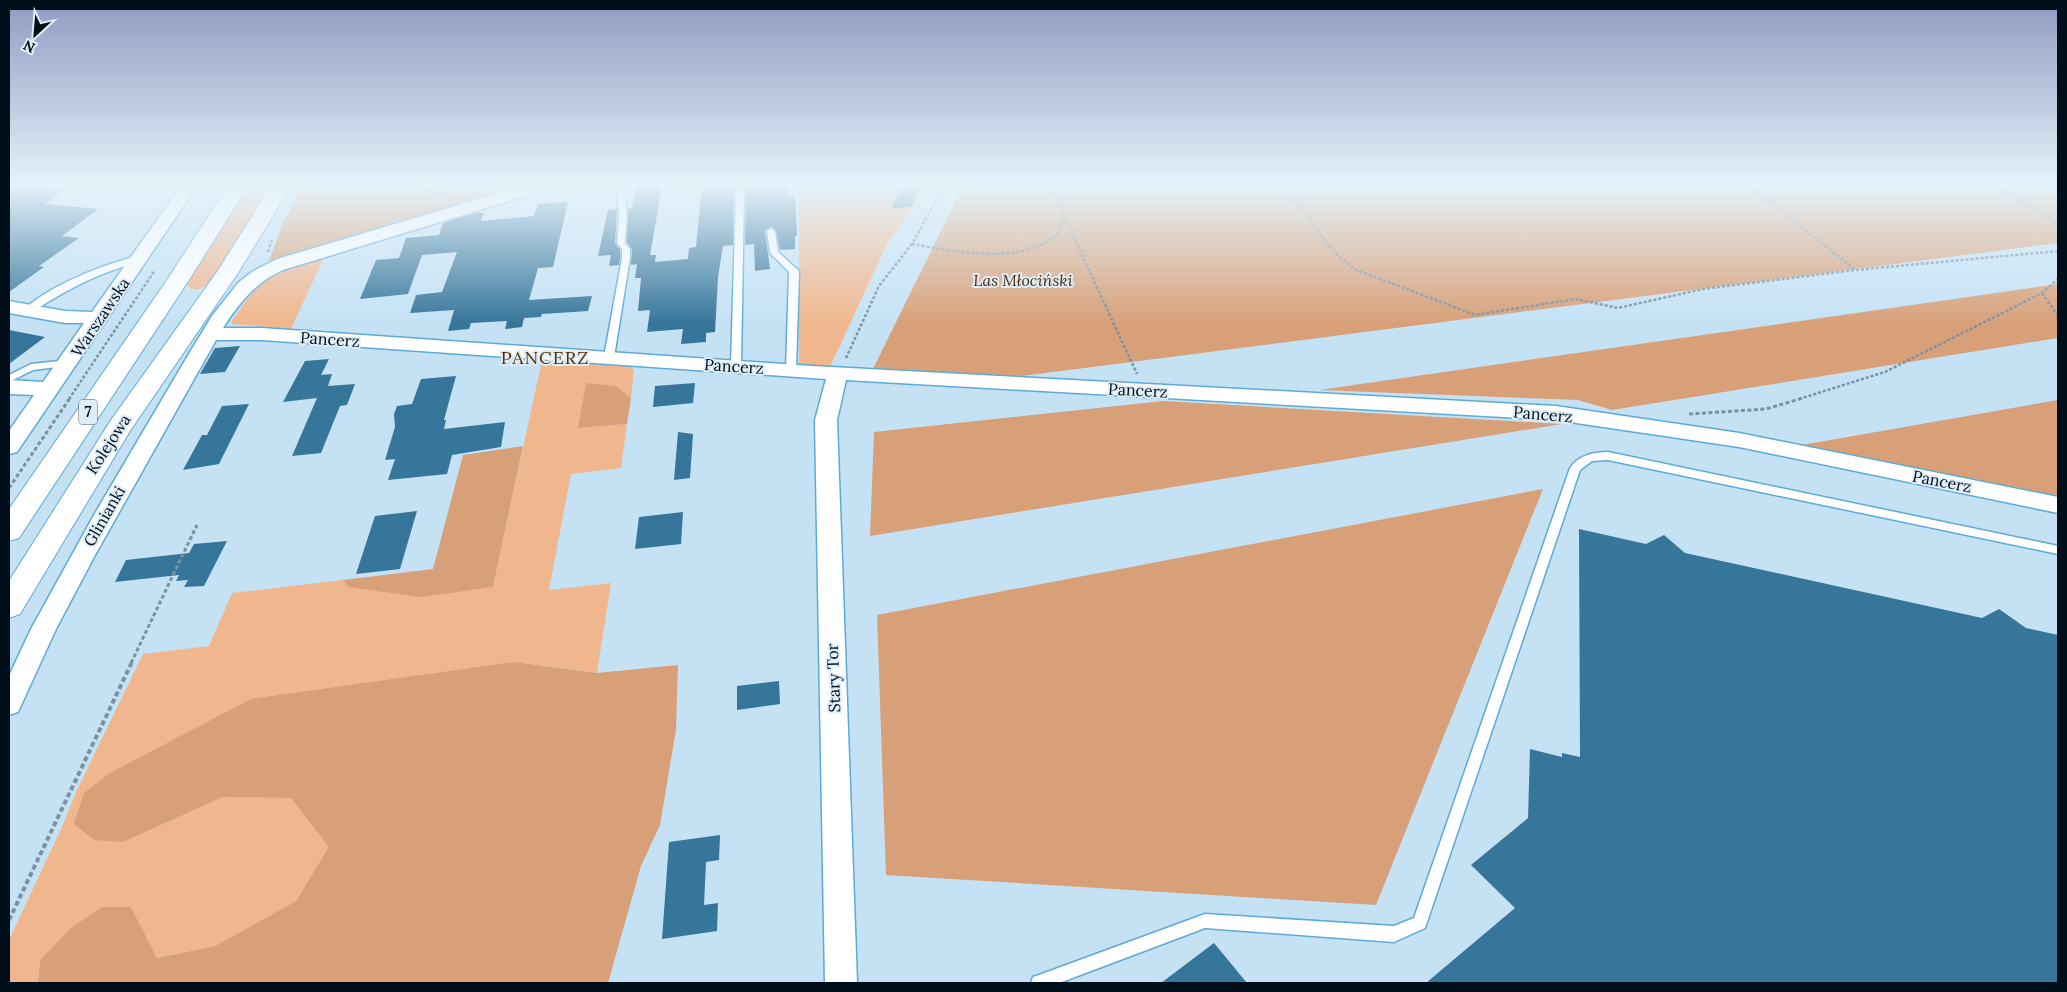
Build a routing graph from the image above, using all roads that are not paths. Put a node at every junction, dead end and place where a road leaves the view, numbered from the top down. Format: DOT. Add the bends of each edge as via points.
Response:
graph roads {
  1 [pos="158,232"];
  2 [pos="208,232"];
  3 [pos="253,232"];
  4 [pos="383,232"];
  5 [pos="622,232"];
  6 [pos="739,232"];
  7 [pos="771,232"];
  8 [pos="140,259"];
  9 [pos="9,307"];
  10 [pos="28,311"];
  11 [pos="100,318"];
  12 [pos="211,334"];
  13 [pos="610,357"];
  14 [pos="69,363"];
  15 [pos="736,366"];
  16 [pos="791,370"];
  17 [pos="838,374"];
  18 [pos="9,379"];
  19 [pos="9,387"];
  20 [pos="51,389"];
  21 [pos="9,447"];
  22 [pos="2058,505"];
  23 [pos="9,531"];
  24 [pos="2058,550"];
  25 [pos="9,606"];
  26 [pos="9,704"];
  27 [pos="840,983"];
  28 [pos="1039,983"];
  1 -- 8 [label="street, Warszawska"];
  2 -- 23 [label="highway, 7"];
  3 -- 25 [label="highway, Kolejowa / 7" via="120,426"];
  4 -- 12 [label="street, Glinianki" via="274,266 240,292"];
  5 -- 13 [label="lane" via="626,258"];
  6 -- 15 [label="lane"];
  7 -- 16 [label="lane" via="774,253 794,271"];
  8 -- 10 [label="lane" via="109,267"];
  8 -- 11 [label="street, Warszawska"];
  9 -- 10 [label="street"];
  10 -- 11 [label="street" via="73,318"];
  11 -- 14 [label="street, Warszawska"];
  12 -- 13 [label="street, Pancerz" via="274,335"];
  12 -- 26 [label="street, Glinianki" via="80,559 33,649"];
  13 -- 15 [label="street, Pancerz"];
  14 -- 18 [label="lane" via="32,366"];
  14 -- 20 [label="street, Warszawska"];
  15 -- 16 [label="street, Pancerz"];
  16 -- 17 [label="street, Pancerz"];
  17 -- 22 [label="street, Pancerz" via="1556,414 1739,440"];
  17 -- 27 [label="street, Stary Tor" via="826,420"];
  19 -- 20 [label="street"];
  20 -- 21 [label="street, Warszawska"];
  24 -- 28 [label="lane" via="1608,456 1582,460 1575,468 1420,923 1394,934 1205,921"];
}
